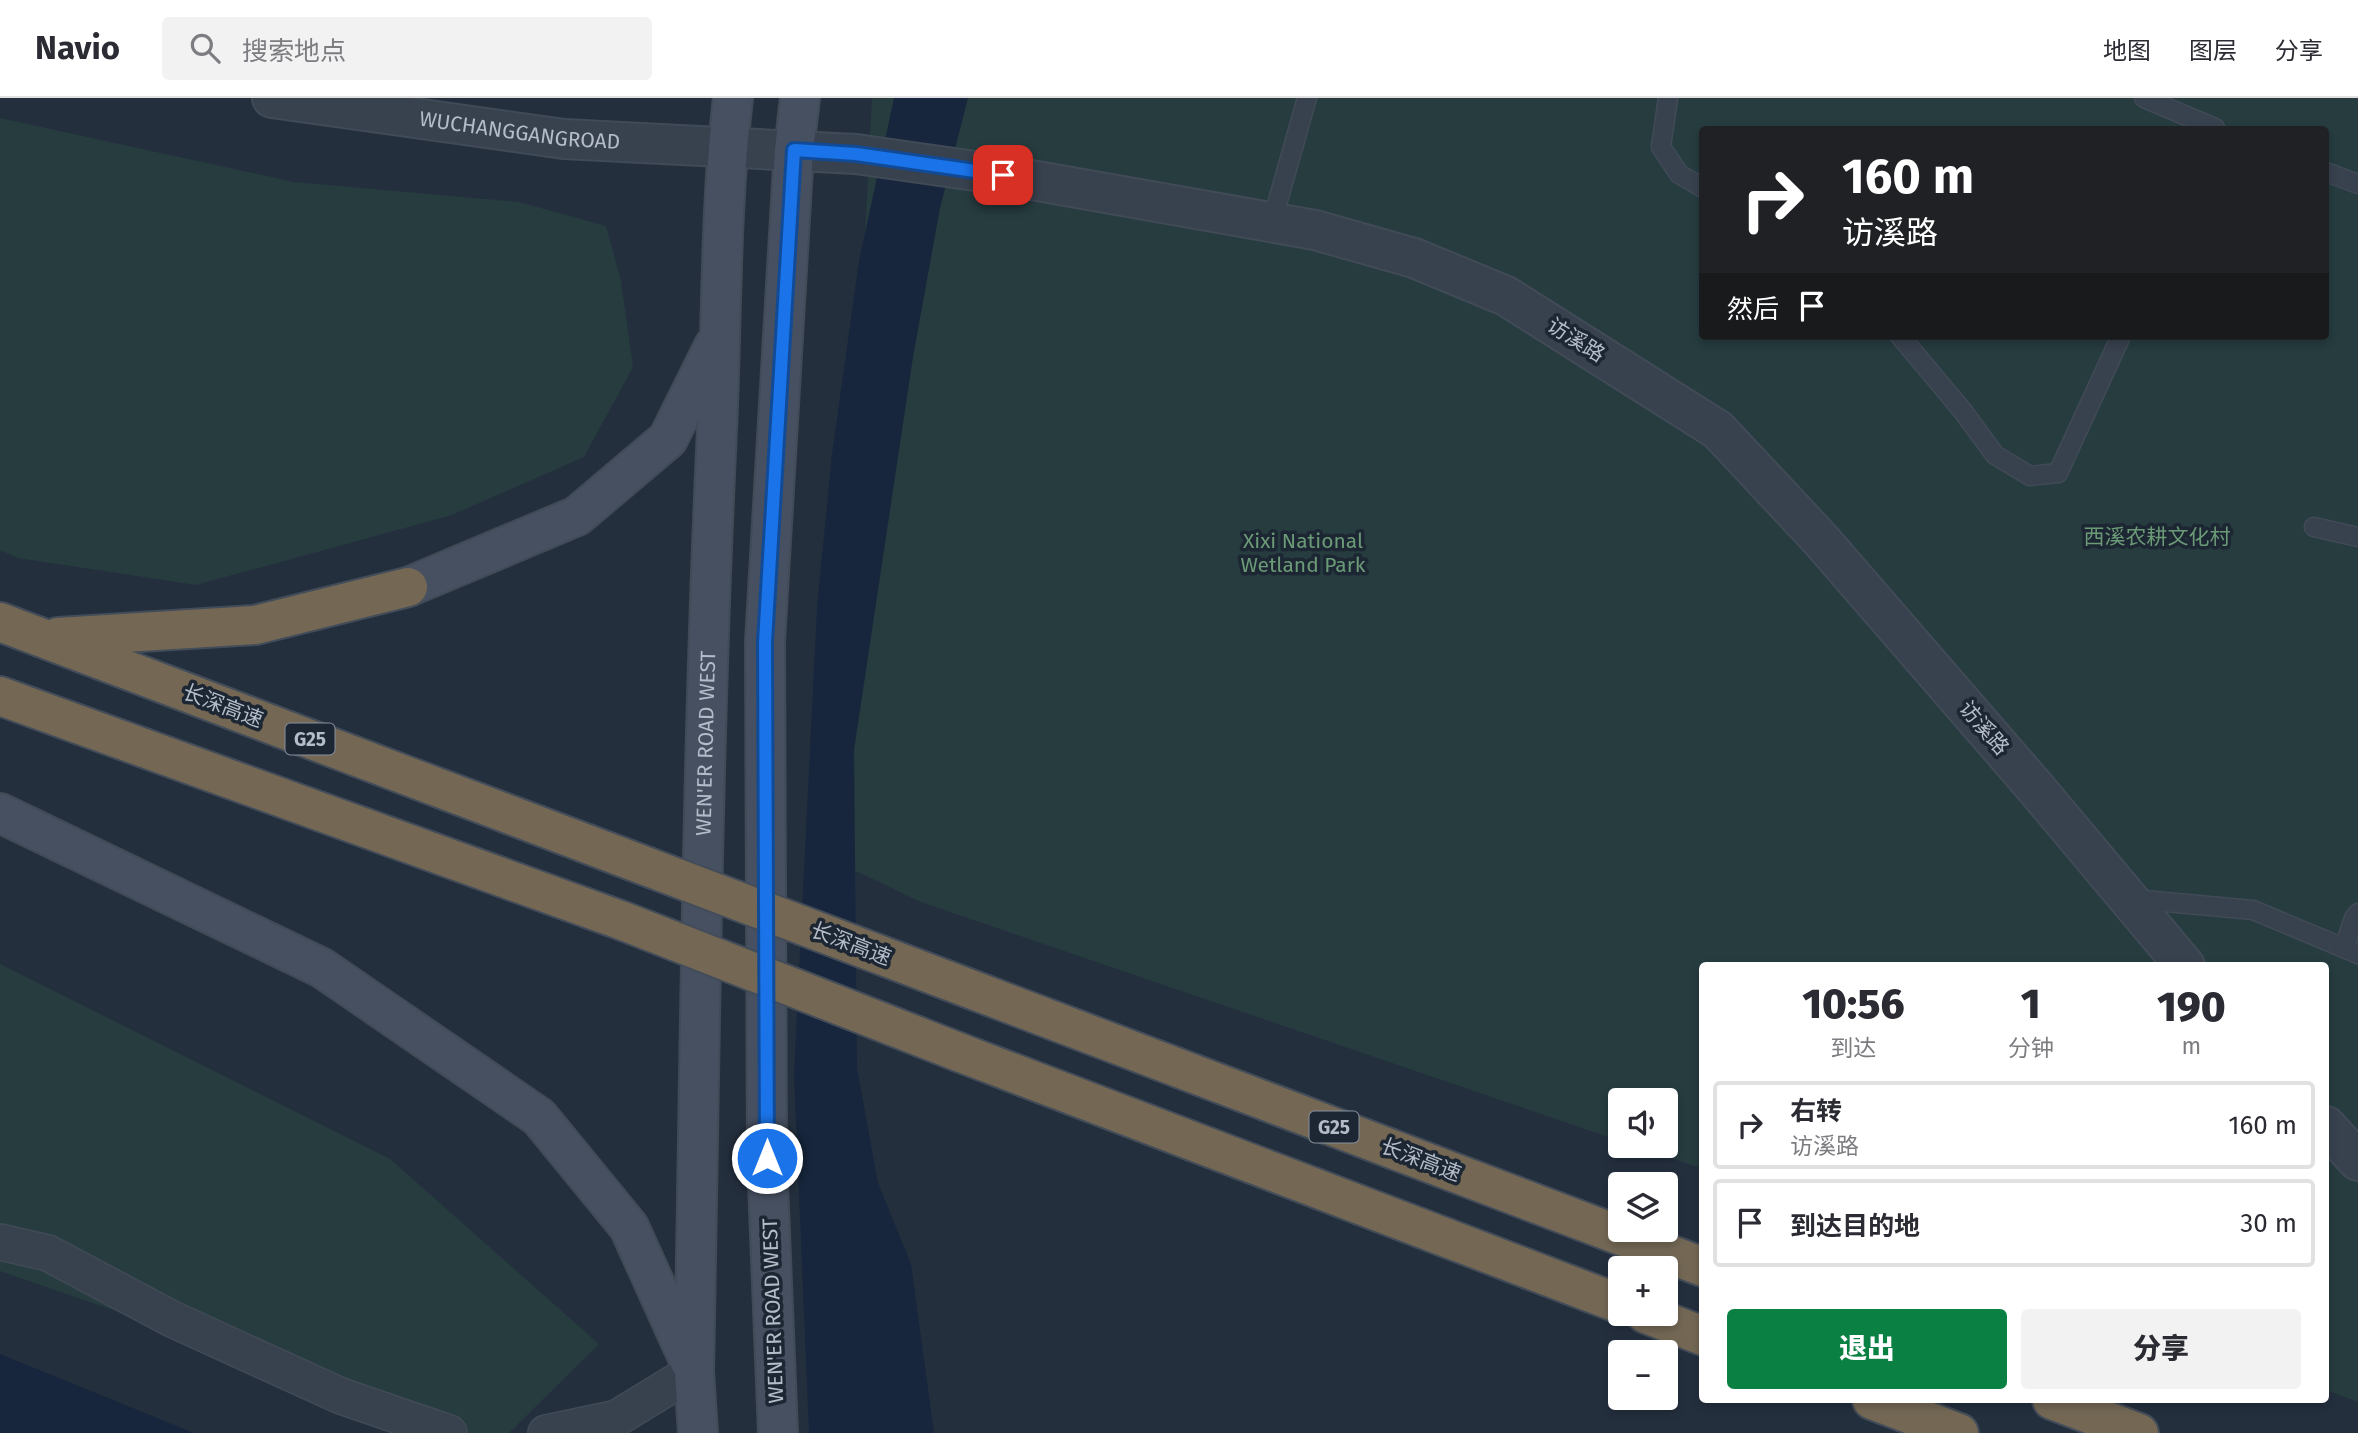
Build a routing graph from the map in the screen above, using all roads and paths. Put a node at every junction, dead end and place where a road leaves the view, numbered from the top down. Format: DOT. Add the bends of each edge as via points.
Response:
graph roads {
  1 [pos="272,98"];
  2 [pos="733,98"];
  3 [pos="800,98"];
  4 [pos="1307,98"];
  5 [pos="1668,98"];
  6 [pos="2144,98"];
  7 [pos="2209,126"];
  8 [pos="727,148"];
  9 [pos="794,150"];
  10 [pos="2329,173"];
  11 [pos="2358,184"];
  12 [pos="1699,186"];
  13 [pos="1272,222"];
  14 [pos="721,332"];
  15 [pos="1903,340"];
  16 [pos="2119,340"];
  17 [pos="2314,527"];
  18 [pos="2358,537"];
  19 [pos="408,587"];
  20 [pos="0,622"];
  21 [pos="44,638"];
  22 [pos="0,696"];
  23 [pos="0,813"];
  24 [pos="2129,899"];
  25 [pos="2358,913"];
  26 [pos="2351,951"];
  27 [pos="2182,962"];
  28 [pos="2329,1129"];
  29 [pos="2358,1161"];
  30 [pos="0,1242"];
  31 [pos="1699,1265"];
  32 [pos="1608,1299"];
  33 [pos="1677,1326"];
  34 [pos="1699,1334"];
  35 [pos="694,1371"];
  36 [pos="1880,1403"];
  37 [pos="2060,1403"];
  38 [pos="449,1433"];
  39 [pos="546,1433"];
  40 [pos="698,1433"];
  41 [pos="778,1433"];
  42 [pos="1958,1433"];
  43 [pos="2139,1433"];
  1 -- 8 [label="street, WUCHANGGANGROAD" via="564,139"];
  2 -- 8 [label="main road, WEN'ER ROAD WEST"];
  3 -- 9 [label="main road, WEN'ER ROAD WEST"];
  4 -- 13 [label="lane"];
  5 -- 12 [label="lane" via="1661,147 1679,174"];
  6 -- 7 [label="lane"];
  8 -- 9 [label="street, 访溪路"];
  8 -- 14 [label="main road, WEN'ER ROAD WEST"];
  9 -- 13 [label="street, 访溪路" via="1003,175"];
  9 -- 41 [label="main road, WEN'ER ROAD WEST" via="765,642 767,1158"];
  10 -- 11 [label="lane"];
  13 -- 24 [label="street, 访溪路" via="1414,258 1506,296 1718,430 1821,540"];
  14 -- 19 [label="main road" via="668,439 577,516"];
  14 -- 35 [label="main road, WEN'ER ROAD WEST" via="708,626"];
  15 -- 16 [label="lane" via="1995,455 2030,476 2058,473"];
  17 -- 18 [label="lane"];
  19 -- 21 [label="highway" via="255,625"];
  20 -- 21 [label="highway, 长深高速 / G25"];
  21 -- 31 [label="highway, 长深高速 / G25, bridge"];
  22 -- 32 [label="highway, bridge" via="623,920 961,1054"];
  23 -- 35 [label="main road" via="321,968 539,1117 629,1227"];
  24 -- 26 [label="lane" via="2253,910"];
  24 -- 27 [label="street, 访溪路"];
  25 -- 26 [label="lane"];
  28 -- 29 [label="street"];
  30 -- 38 [label="street" via="48,1253 172,1319 341,1396"];
  33 -- 34 [label="highway"];
  35 -- 39 [label="street" via="617,1418"];
  35 -- 40 [label="main road, WEN'ER ROAD WEST"];
  36 -- 42 [label="highway"];
  37 -- 43 [label="highway"];
}
